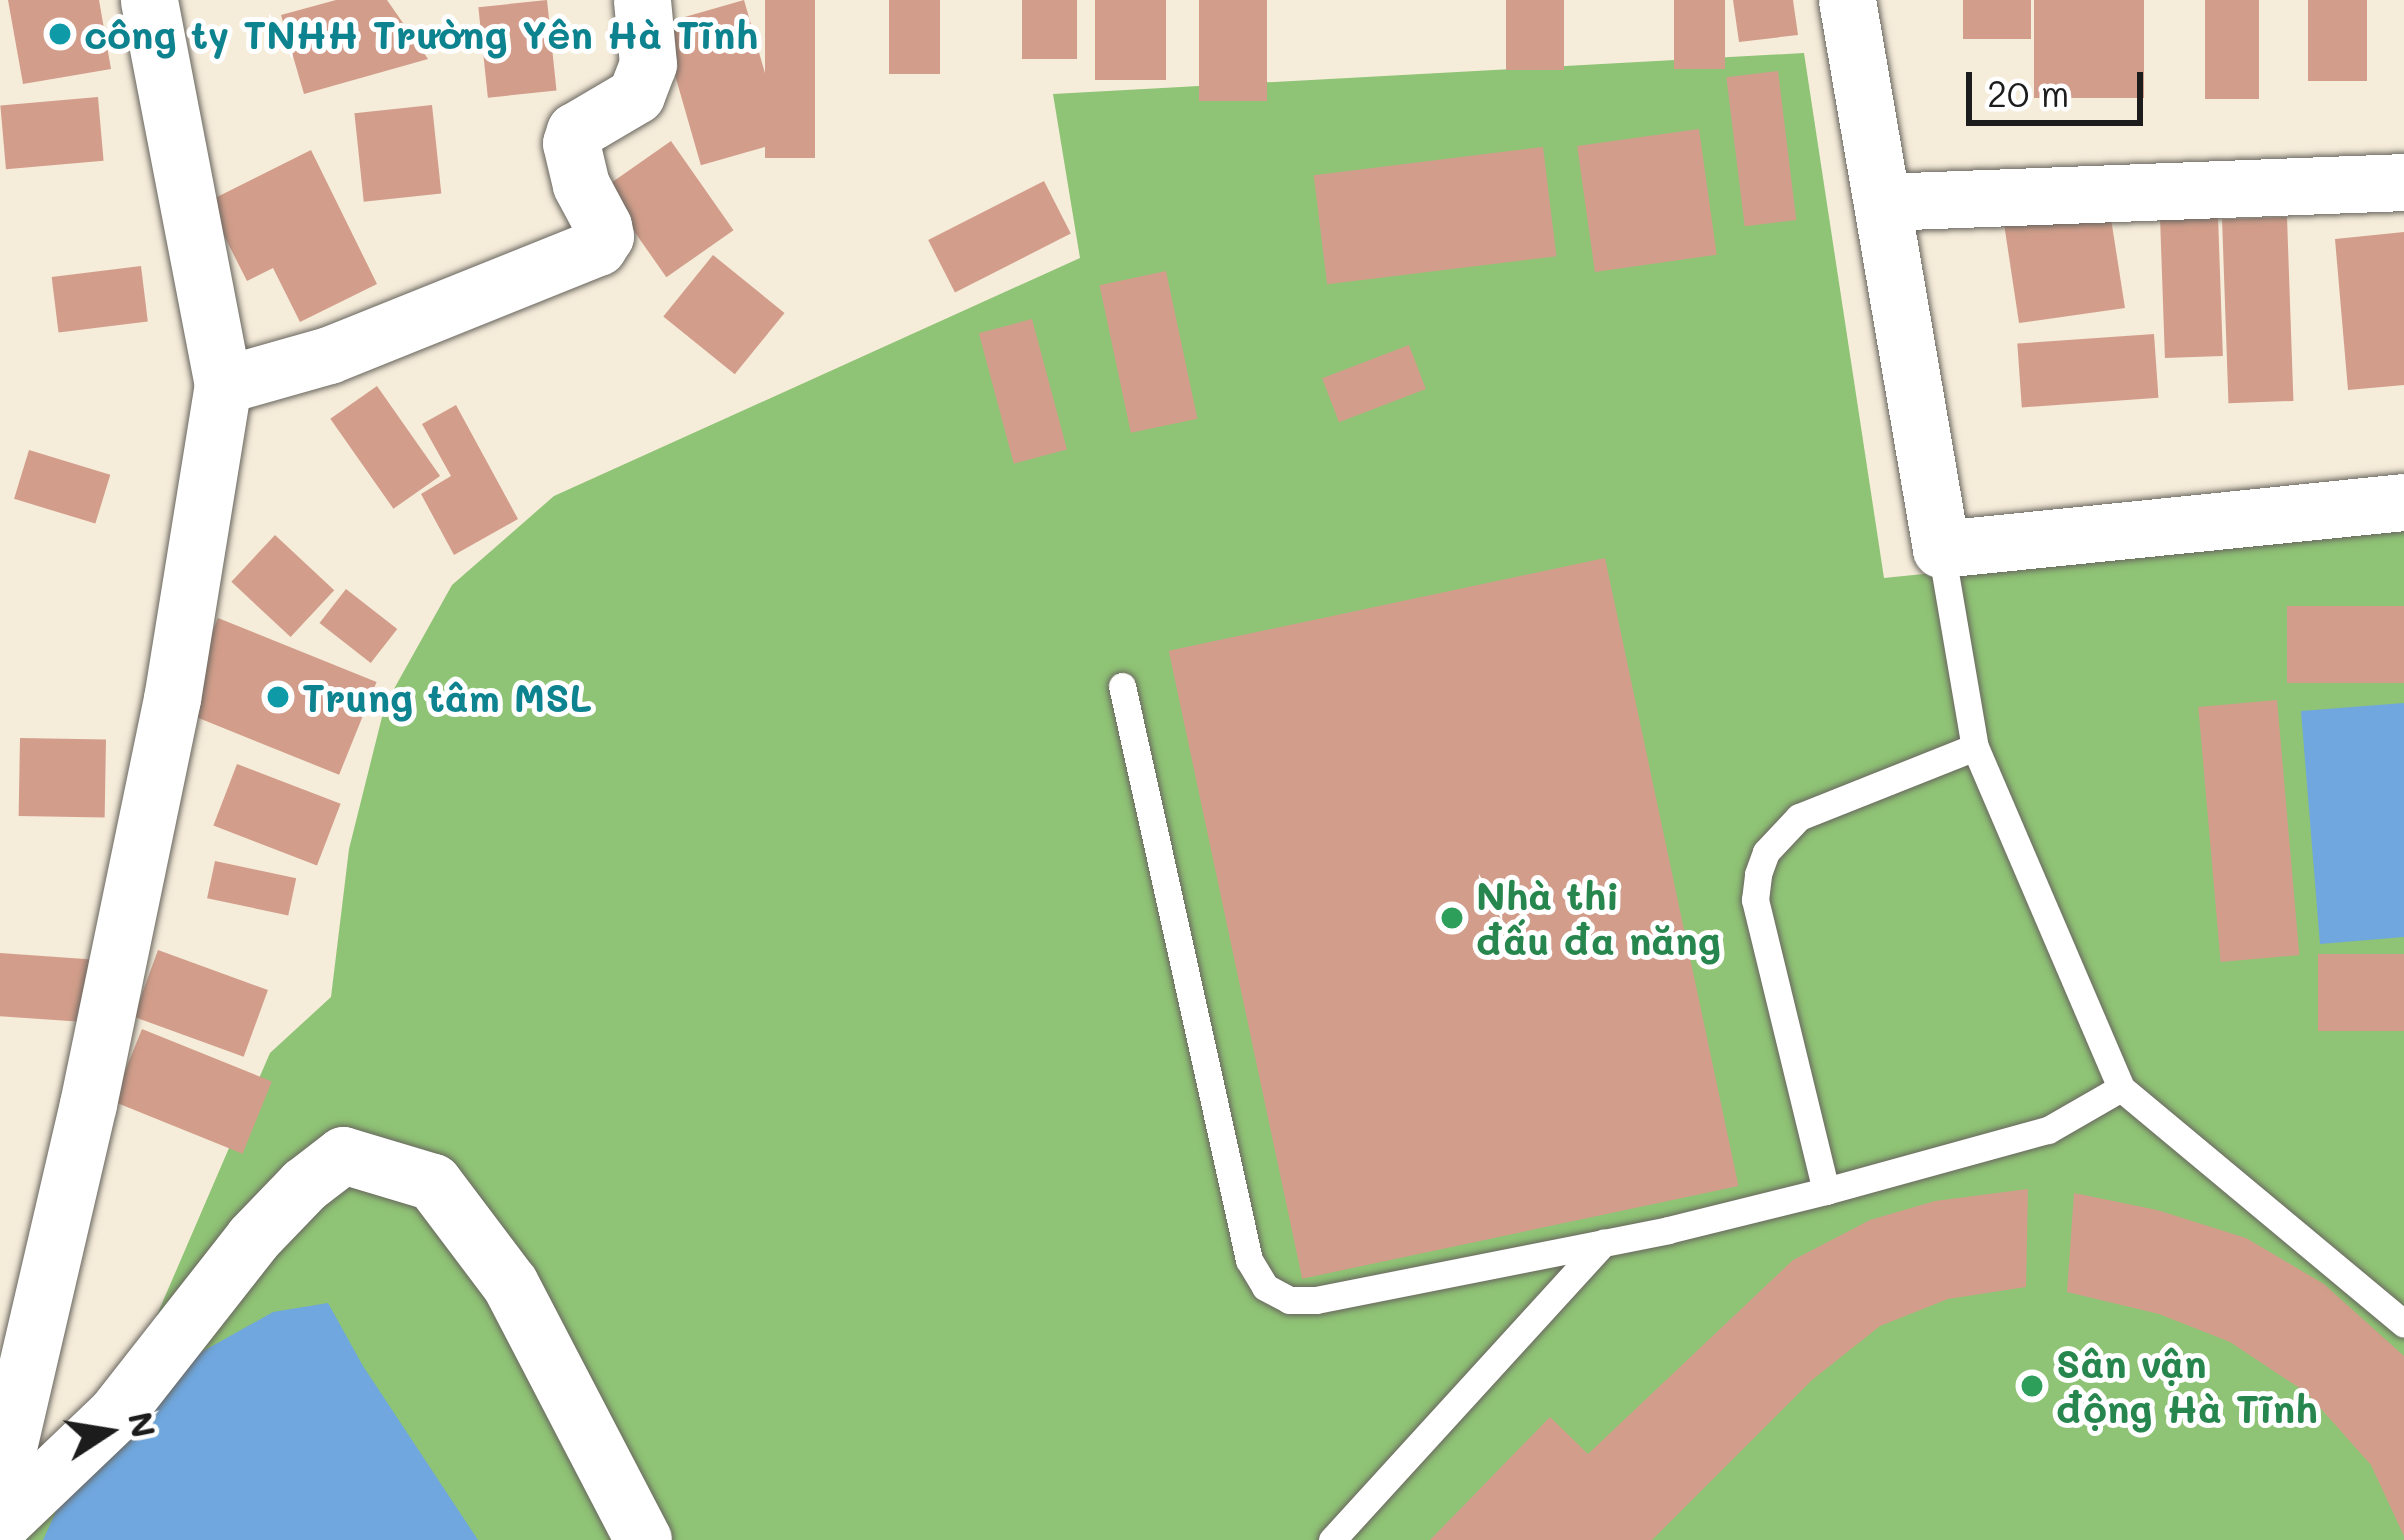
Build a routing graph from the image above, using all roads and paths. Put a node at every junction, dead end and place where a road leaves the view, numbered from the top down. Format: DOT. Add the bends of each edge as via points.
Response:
graph roads {
  1 [pos="149,0"];
  2 [pos="642,0"];
  3 [pos="1847,0"];
  4 [pos="2404,182"];
  5 [pos="1882,202"];
  6 [pos="224,385"];
  7 [pos="2404,502"];
  8 [pos="1941,549"];
  9 [pos="1122,686"];
  10 [pos="1975,747"];
  11 [pos="2121,1088"];
  12 [pos="1826,1191"];
  13 [pos="1604,1242"];
  14 [pos="2404,1324"];
  15 [pos="0,1482"];
  16 [pos="0,1524"];
  17 [pos="643,1540"];
  18 [pos="1332,1540"];
  1 -- 6 [label="street"];
  2 -- 6 [label="street" via="648,64 636,95 575,131 571,143 603,226 598,247 329,356"];
  3 -- 5 [label="street"];
  4 -- 5 [label="street"];
  5 -- 8 [label="street"];
  6 -- 15 [label="street" via="167,722"];
  7 -- 8 [label="street"];
  8 -- 10 [label="lane"];
  9 -- 13 [label="lane" via="1250,1260 1265,1287 1289,1300 1316,1300"];
  10 -- 11 [label="lane"];
  10 -- 12 [label="lane" via="1799,817 1778,835 1758,874 1755,900"];
  11 -- 12 [label="lane" via="2048,1130"];
  11 -- 14 [label="lane"];
  12 -- 13 [label="lane"];
  13 -- 18 [label="lane"];
  16 -- 17 [label="street" via="116,1412 253,1238 343,1156 434,1183 510,1284"];
}
